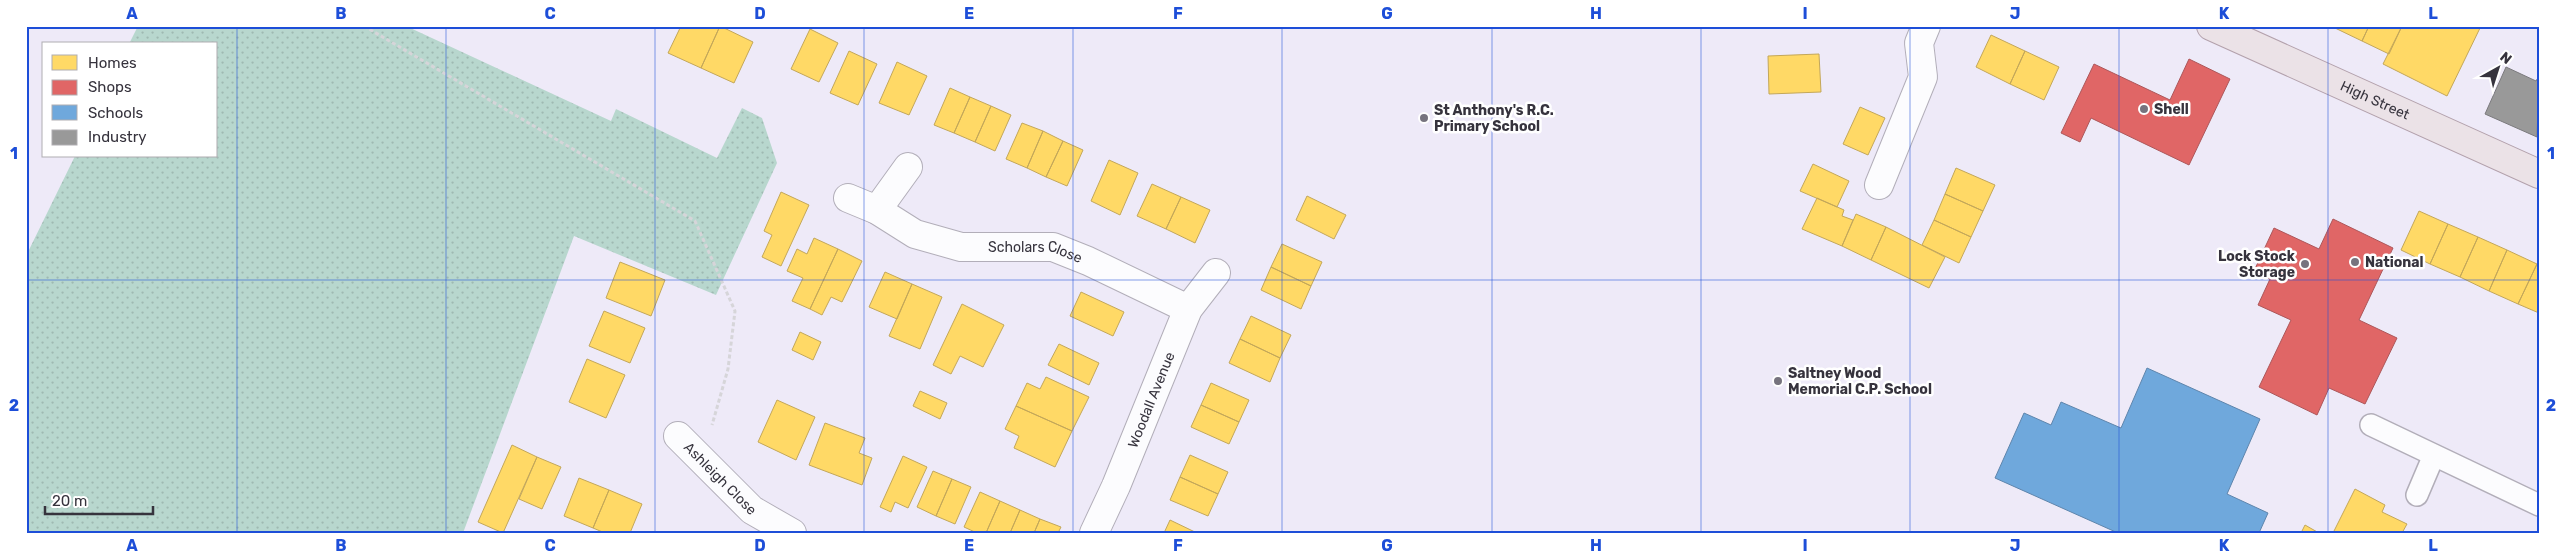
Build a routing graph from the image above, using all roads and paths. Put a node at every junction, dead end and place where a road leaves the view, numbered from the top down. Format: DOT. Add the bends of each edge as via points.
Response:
graph roads {
  1 [pos="364,26"];
  2 [pos="1926,26"];
  3 [pos="2211,26"];
  4 [pos="908,167"];
  5 [pos="2539,174"];
  6 [pos="1879,185"];
  7 [pos="848,198"];
  8 [pos="877,210"];
  9 [pos="1216,273"];
  10 [pos="1188,309"];
  11 [pos="2371,426"];
  12 [pos="687,444"];
  13 [pos="2434,455"];
  14 [pos="2417,494"];
  15 [pos="2539,505"];
  16 [pos="792,533"];
  17 [pos="1094,533"];
  1 -- 12 [label="path" via="695,221 735,311 728,369 714,421"];
  2 -- 6 [label="street" via="1919,43 1924,76"];
  3 -- 5 [label="main road, High Street"];
  4 -- 8 [label="street"];
  7 -- 8 [label="street, Scholars Close"];
  8 -- 10 [label="street, Scholars Close" via="915,234 961,247 1053,247"];
  9 -- 10 [label="street, Woodall Avenue"];
  10 -- 17 [label="street, Woodall Avenue"];
  11 -- 13 [label="lane"];
  12 -- 16 [label="street, Ashleigh Close" via="752,510"];
  13 -- 14 [label="lane"];
  13 -- 15 [label="lane"];
}
